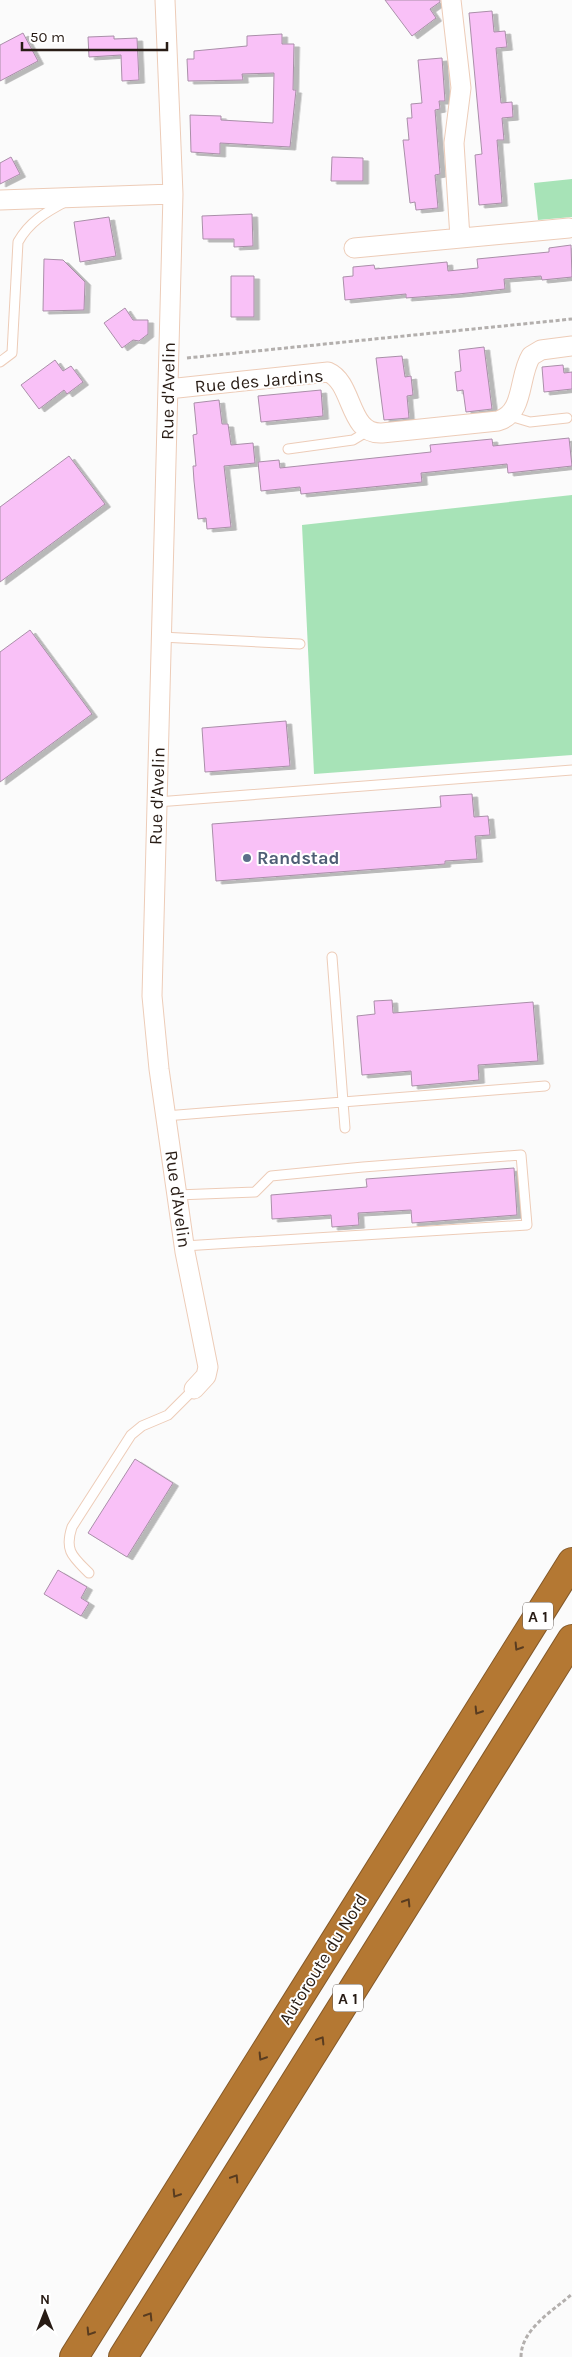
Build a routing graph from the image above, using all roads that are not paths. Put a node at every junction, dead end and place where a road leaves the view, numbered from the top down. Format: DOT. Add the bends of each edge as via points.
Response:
graph roads {
  1 [pos="165,0"];
  2 [pos="451,0"];
  3 [pos="173,194"];
  4 [pos="72,199"];
  5 [pos="0,200"];
  6 [pos="569,228"];
  7 [pos="460,238"];
  8 [pos="354,248"];
  9 [pos="572,346"];
  10 [pos="0,362"];
  11 [pos="168,389"];
  12 [pos="510,416"];
  13 [pos="567,418"];
  14 [pos="368,431"];
  15 [pos="288,449"];
  16 [pos="161,637"];
  17 [pos="300,644"];
  18 [pos="572,770"];
  19 [pos="156,802"];
  20 [pos="332,957"];
  21 [pos="545,1086"];
  22 [pos="343,1102"];
  23 [pos="165,1116"];
  24 [pos="345,1128"];
  25 [pos="177,1195"];
  26 [pos="184,1246"];
  27 [pos="194,1389"];
  28 [pos="572,1562"];
  29 [pos="89,1573"];
  30 [pos="572,1638"];
  31 [pos="74,2357"];
  32 [pos="123,2357"];
  1 -- 3 [label="street, Rue d'Avelin"];
  2 -- 7 [label="street" via="461,88 454,143"];
  3 -- 4 [label="street"];
  3 -- 11 [label="street, Rue d'Avelin"];
  4 -- 5 [label="street"];
  4 -- 10 [label="lane" via="45,213 25,230 18,242 12,353"];
  6 -- 7 [label="street"];
  7 -- 8 [label="street"];
  9 -- 12 [label="street" via="541,350 532,356"];
  11 -- 14 [label="street, Rue des Jardins" via="328,372 339,380 359,421"];
  11 -- 16 [label="street, Rue d'Avelin"];
  12 -- 13 [label="lane" via="530,422"];
  12 -- 14 [label="street" via="498,421 377,434"];
  14 -- 15 [label="lane" via="353,440"];
  16 -- 17 [label="lane"];
  16 -- 19 [label="street, Rue d'Avelin"];
  18 -- 19 [label="lane"];
  19 -- 23 [label="street, Rue d'Avelin" via="152,996"];
  20 -- 22 [label="lane"];
  21 -- 22 [label="lane"];
  22 -- 23 [label="lane"];
  22 -- 24 [label="lane"];
  23 -- 25 [label="street, Rue d'Avelin"];
  25 -- 26 [label="street, Rue d'Avelin"];
  25 -- 26 [label="lane" via="255,1192 271,1176 363,1166 521,1156 526,1225"];
  26 -- 27 [label="street, Rue d'Avelin" via="208,1367 206,1376"];
  27 -- 29 [label="lane" via="168,1415 142,1426 131,1435 72,1527 68,1538 70,1554"];
  28 -- 31 [label="highway, Autoroute du Nord / A 1, one-way"];
  32 -- 30 [label="highway, A 1, one-way"];
}
